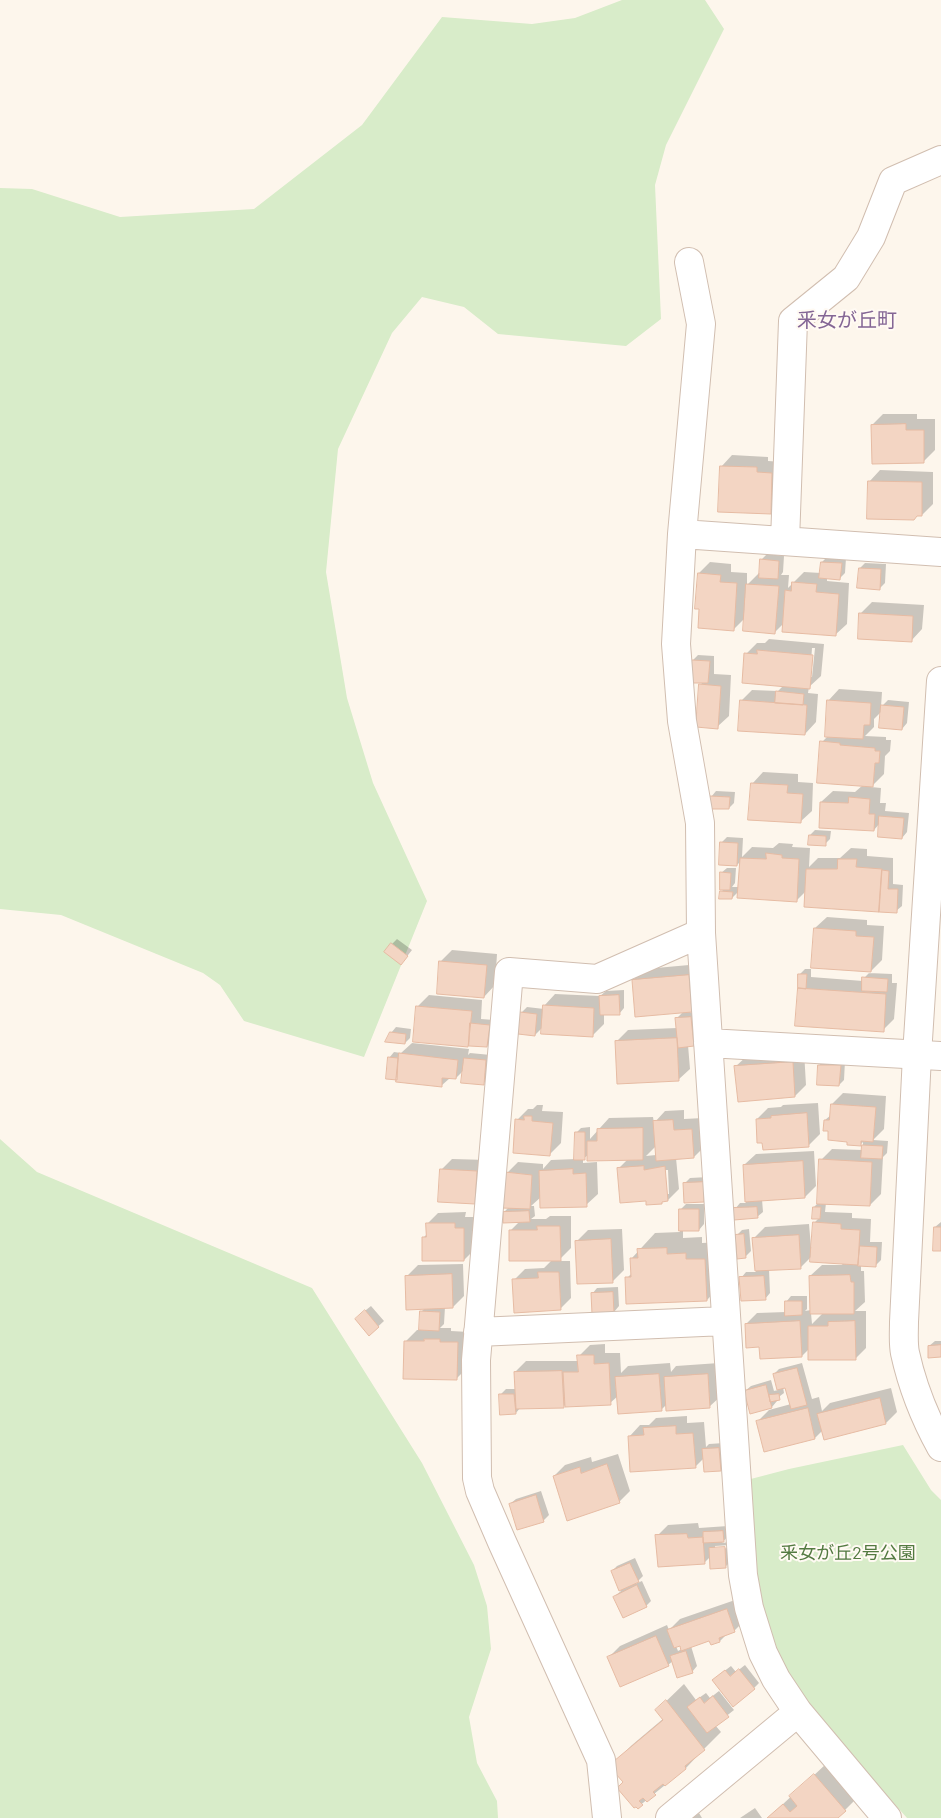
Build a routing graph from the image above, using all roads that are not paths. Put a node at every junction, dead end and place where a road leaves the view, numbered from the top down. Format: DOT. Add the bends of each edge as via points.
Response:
graph roads {
  1 [pos="941,160"];
  2 [pos="689,262"];
  3 [pos="682,534"];
  4 [pos="785,541"];
  5 [pos="941,552"];
  6 [pos="941,680"];
  7 [pos="701,933"];
  8 [pos="708,1043"];
  9 [pos="929,1055"];
  10 [pos="726,1321"];
  11 [pos="478,1332"];
  12 [pos="941,1447"];
  13 [pos="798,1712"];
  14 [pos="607,1818"];
  15 [pos="670,1818"];
  16 [pos="887,1818"];
  1 -- 4 [label="street" via="893,181 871,237 846,278 793,321"];
  2 -- 3 [label="street" via="700,324"];
  3 -- 4 [label="street"];
  3 -- 7 [label="street" via="676,644 682,720 700,823"];
  4 -- 5 [label="street"];
  6 -- 9 [label="street"];
  7 -- 8 [label="street"];
  7 -- 11 [label="street" via="597,979 509,972"];
  8 -- 9 [label="street"];
  8 -- 10 [label="street"];
  9 -- 12 [label="street" via="904,1322 905,1351 912,1378 929,1426"];
  10 -- 11 [label="street"];
  10 -- 13 [label="street" via="744,1583 763,1653"];
  11 -- 14 [label="street" via="477,1478 480,1491 601,1760"];
  13 -- 15 [label="street"];
  13 -- 16 [label="street"];
}
